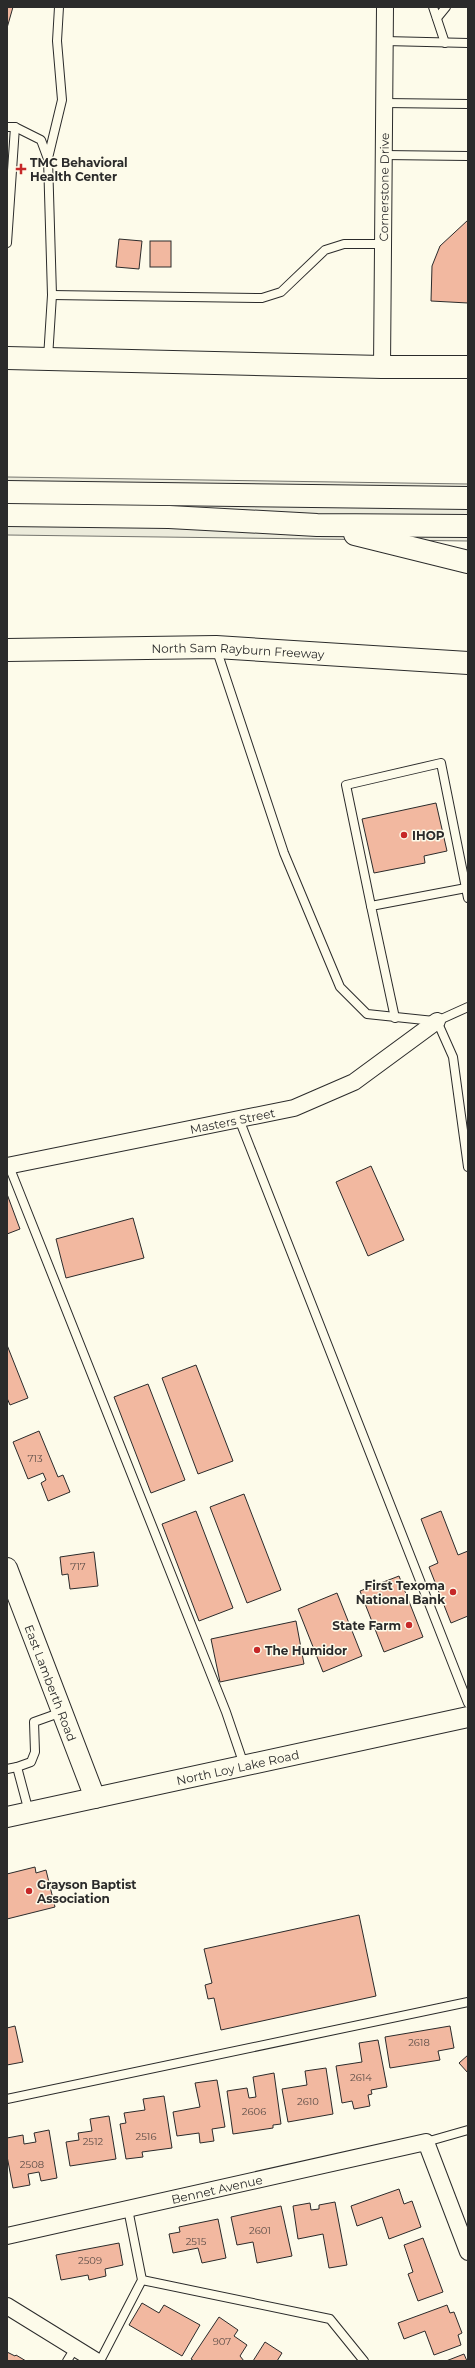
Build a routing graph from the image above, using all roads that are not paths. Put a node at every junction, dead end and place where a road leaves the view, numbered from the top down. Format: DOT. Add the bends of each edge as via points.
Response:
graph roads {
  1 [pos="59,7"];
  2 [pos="385,7"];
  3 [pos="433,7"];
  4 [pos="446,7"];
  5 [pos="437,18"];
  6 [pos="385,42"];
  7 [pos="445,43"];
  8 [pos="468,43"];
  9 [pos="385,103"];
  10 [pos="468,104"];
  11 [pos="11,127"];
  12 [pos="384,155"];
  13 [pos="468,156"];
  14 [pos="48,159"];
  15 [pos="7,243"];
  16 [pos="383,244"];
  17 [pos="52,295"];
  18 [pos="7,358"];
  19 [pos="48,359"];
  20 [pos="468,366"];
  21 [pos="382,367"];
  22 [pos="7,492"];
  23 [pos="468,498"];
  24 [pos="7,515"];
  25 [pos="317,525"];
  26 [pos="468,526"];
  27 [pos="468,562"];
  28 [pos="216,647"];
  29 [pos="7,650"];
  30 [pos="468,663"];
  31 [pos="466,888"];
  32 [pos="468,898"];
  33 [pos="371,906"];
  34 [pos="468,1007"];
  35 [pos="395,1018"];
  36 [pos="437,1021"];
  37 [pos="239,1119"];
  38 [pos="8,1166"];
  39 [pos="468,1167"];
  40 [pos="7,1568"];
  41 [pos="468,1703"];
  42 [pos="62,1712"];
  43 [pos="468,1717"];
  44 [pos="244,1765"];
  45 [pos="17,1767"];
  46 [pos="7,1769"];
  47 [pos="96,1798"];
  48 [pos="29,1812"];
  49 [pos="7,1817"];
  50 [pos="468,2002"];
  51 [pos="7,2099"];
  52 [pos="468,2130"];
  53 [pos="426,2142"];
  54 [pos="128,2209"];
  55 [pos="7,2236"];
  56 [pos="468,2252"];
  57 [pos="142,2280"];
  58 [pos="7,2306"];
  59 [pos="71,2354"];
  60 [pos="96,2361"];
  61 [pos="100,2361"];
  62 [pos="364,2361"];
  1 -- 14 [label="lane" via="57,41 62,100"];
  2 -- 6 [label="street, Cornerstone Drive"];
  3 -- 5 [label="lane"];
  4 -- 5 [label="lane"];
  5 -- 7 [label="lane"];
  6 -- 7 [label="lane"];
  6 -- 9 [label="street, Cornerstone Drive"];
  7 -- 8 [label="lane"];
  9 -- 10 [label="lane"];
  9 -- 12 [label="street, Cornerstone Drive"];
  11 -- 14 [label="lane" via="41,140"];
  11 -- 15 [label="lane"];
  12 -- 13 [label="lane"];
  12 -- 16 [label="street, Cornerstone Drive"];
  14 -- 17 [label="lane"];
  16 -- 17 [label="lane" via="344,244 325,250 282,292 262,298"];
  16 -- 21 [label="street, Cornerstone Drive"];
  17 -- 19 [label="lane"];
  18 -- 19 [label="main road"];
  19 -- 21 [label="main road"];
  20 -- 21 [label="main road"];
  22 -- 23 [label="main road"];
  24 -- 25 [label="main road" via="169,517"];
  25 -- 26 [label="main road"];
  25 -- 27 [label="main road"];
  28 -- 29 [label="main road, North Sam Rayburn Freeway"];
  28 -- 30 [label="main road, North Sam Rayburn Freeway"];
  28 -- 35 [label="lane" via="284,853 340,987 367,1014"];
  31 -- 32 [label="lane"];
  31 -- 33 [label="lane"];
  31 -- 33 [label="lane" via="441,763 346,786"];
  33 -- 35 [label="lane"];
  34 -- 36 [label="lane"];
  35 -- 36 [label="lane"];
  36 -- 37 [label="street, Masters Street" via="354,1082 294,1108"];
  36 -- 39 [label="lane" via="454,1057"];
  37 -- 38 [label="street, Masters Street"];
  37 -- 41 [label="lane"];
  38 -- 44 [label="lane" via="226,1712"];
  40 -- 42 [label="street, East Lamberth Road"];
  42 -- 45 [label="lane" via="34,1722 36,1752 31,1762"];
  42 -- 47 [label="street, East Lamberth Road"];
  43 -- 44 [label="street, North Loy Lake Road"];
  44 -- 47 [label="street, North Loy Lake Road"];
  45 -- 46 [label="lane"];
  45 -- 48 [label="lane"];
  47 -- 48 [label="street, North Loy Lake Road"];
  48 -- 49 [label="street, North Loy Lake Road"];
  50 -- 51 [label="lane"];
  52 -- 53 [label="lane"];
  53 -- 54 [label="street, Bennet Avenue"];
  53 -- 56 [label="street"];
  54 -- 55 [label="street, Bennet Avenue"];
  54 -- 57 [label="lane"];
  57 -- 61 [label="lane"];
  57 -- 62 [label="lane" via="330,2318"];
  58 -- 59 [label="street"];
  59 -- 60 [label="street"];
}
